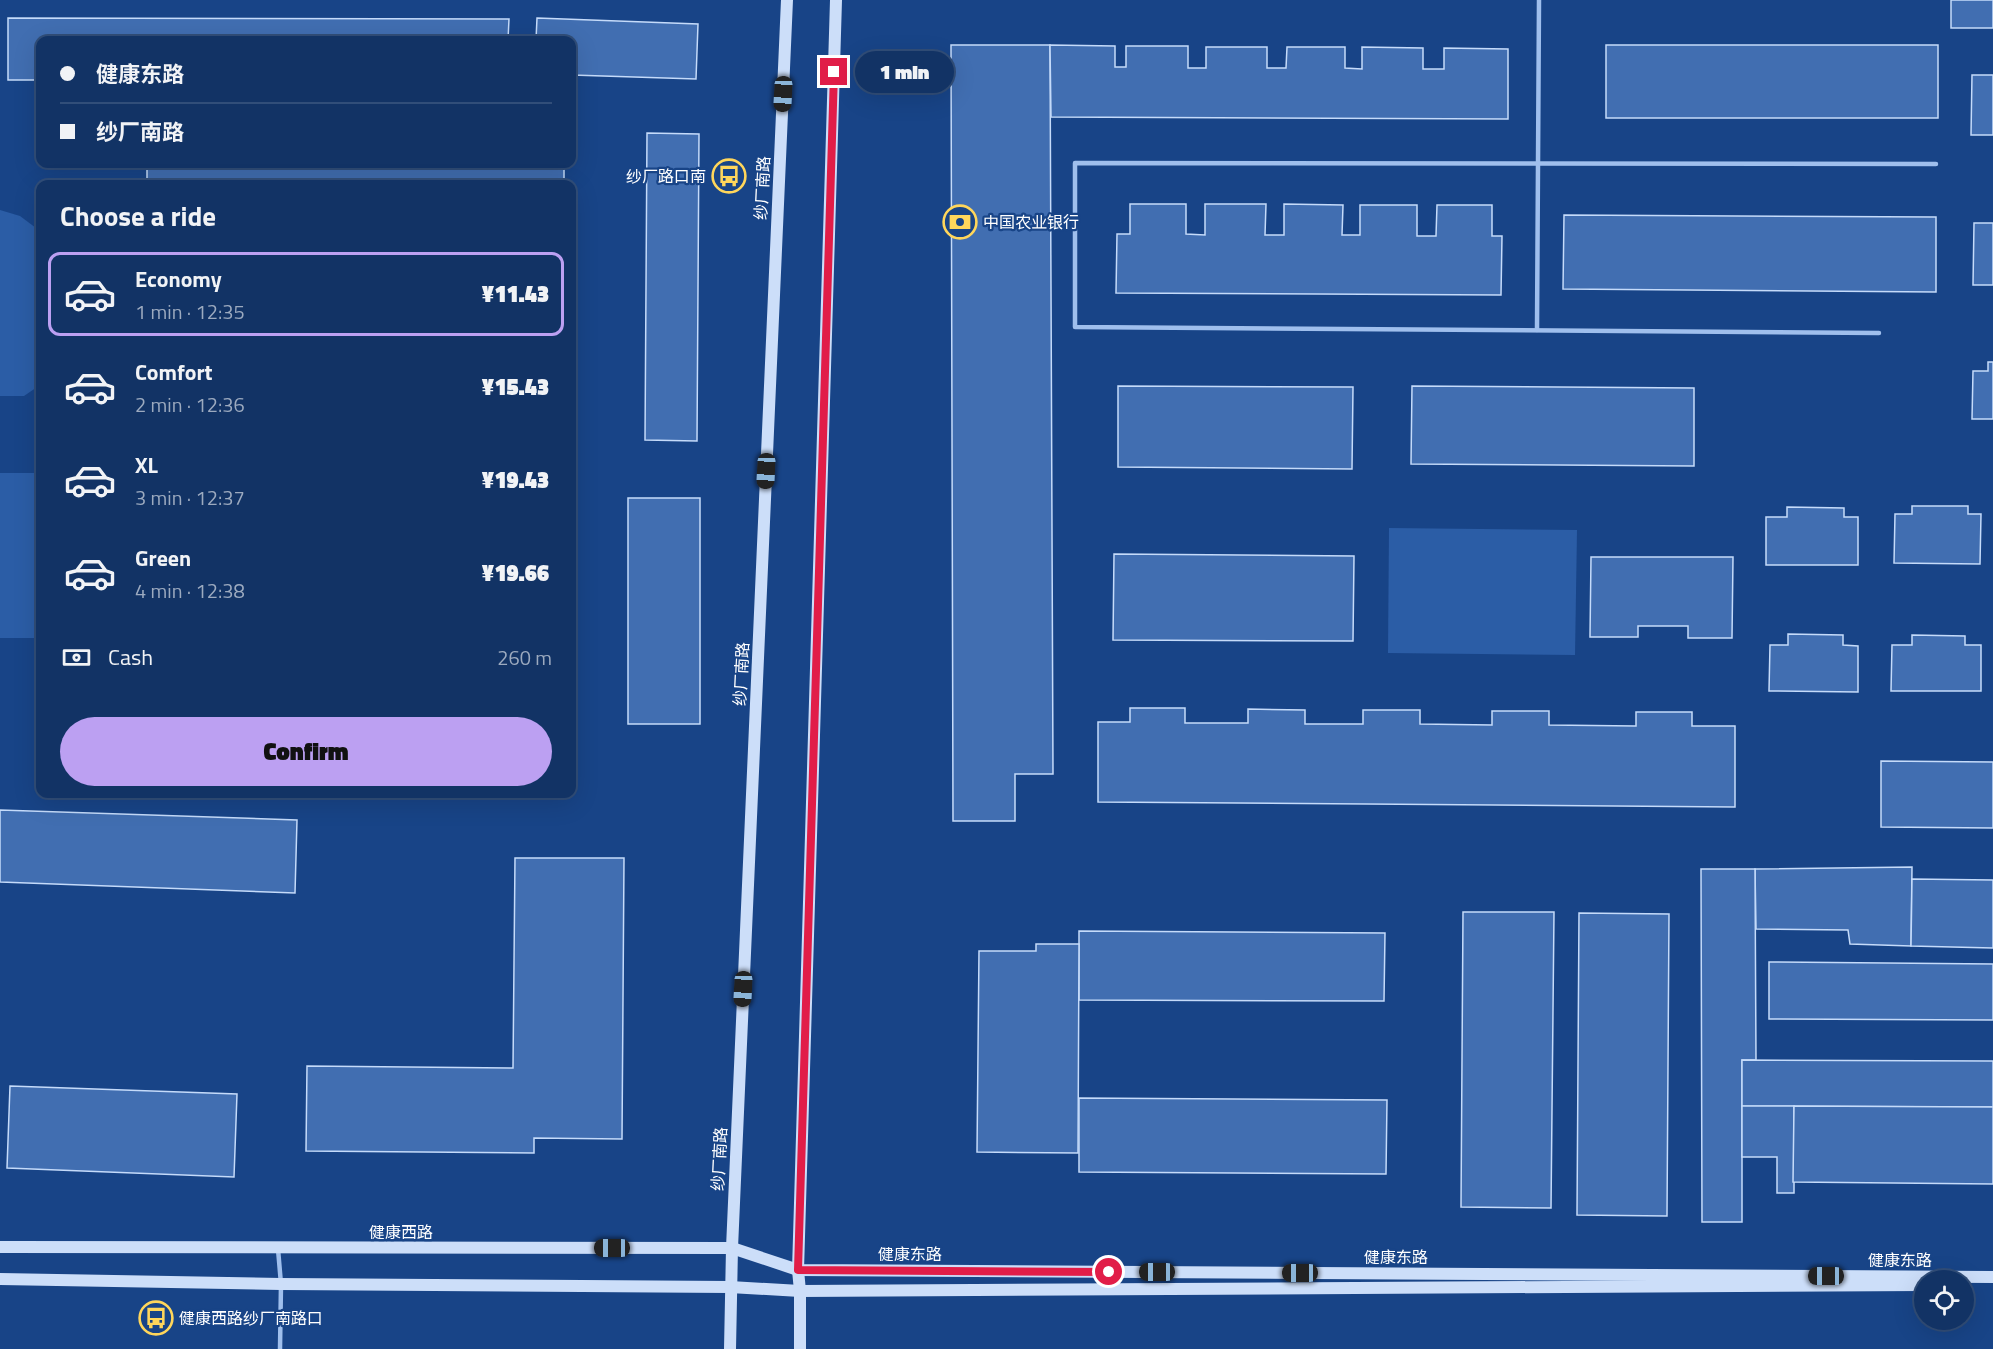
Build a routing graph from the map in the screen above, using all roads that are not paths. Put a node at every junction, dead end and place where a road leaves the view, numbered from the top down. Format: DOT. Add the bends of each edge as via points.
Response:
graph roads {
  1 [pos="787,0"];
  2 [pos="836,0"];
  3 [pos="1539,0"];
  4 [pos="1538,164"];
  5 [pos="1936,164"];
  6 [pos="1537,330"];
  7 [pos="1879,333"];
  8 [pos="0,1247"];
  9 [pos="732,1248"];
  10 [pos="278,1249"];
  11 [pos="798,1270"];
  12 [pos="1993,1277"];
  13 [pos="0,1279"];
  14 [pos="281,1284"];
  15 [pos="1914,1285"];
  16 [pos="1974,1285"];
  17 [pos="1993,1285"];
  18 [pos="730,1287"];
  19 [pos="800,1291"];
  20 [pos="280,1349"];
  21 [pos="730,1349"];
  22 [pos="800,1349"];
  1 -- 9 [label="street, 纱厂南路"];
  2 -- 11 [label="street"];
  3 -- 4 [label="lane"];
  4 -- 5 [label="lane"];
  4 -- 6 [label="lane"];
  4 -- 6 [label="lane" via="1075,163 1075,327"];
  6 -- 7 [label="lane"];
  8 -- 10 [label="street, 健康西路"];
  9 -- 10 [label="street, 健康西路"];
  9 -- 11 [label="street, 健康西路"];
  9 -- 18 [label="street, 纱厂南路"];
  10 -- 14 [label="lane"];
  11 -- 12 [label="street, 健康东路"];
  11 -- 19 [label="street"];
  13 -- 14 [label="street"];
  14 -- 18 [label="street"];
  14 -- 20 [label="lane"];
  15 -- 19 [label="street, 健康东路"];
  16 -- 17 [label="street"];
  18 -- 19 [label="street"];
  18 -- 21 [label="street, 纱厂南路"];
  19 -- 22 [label="street"];
}
